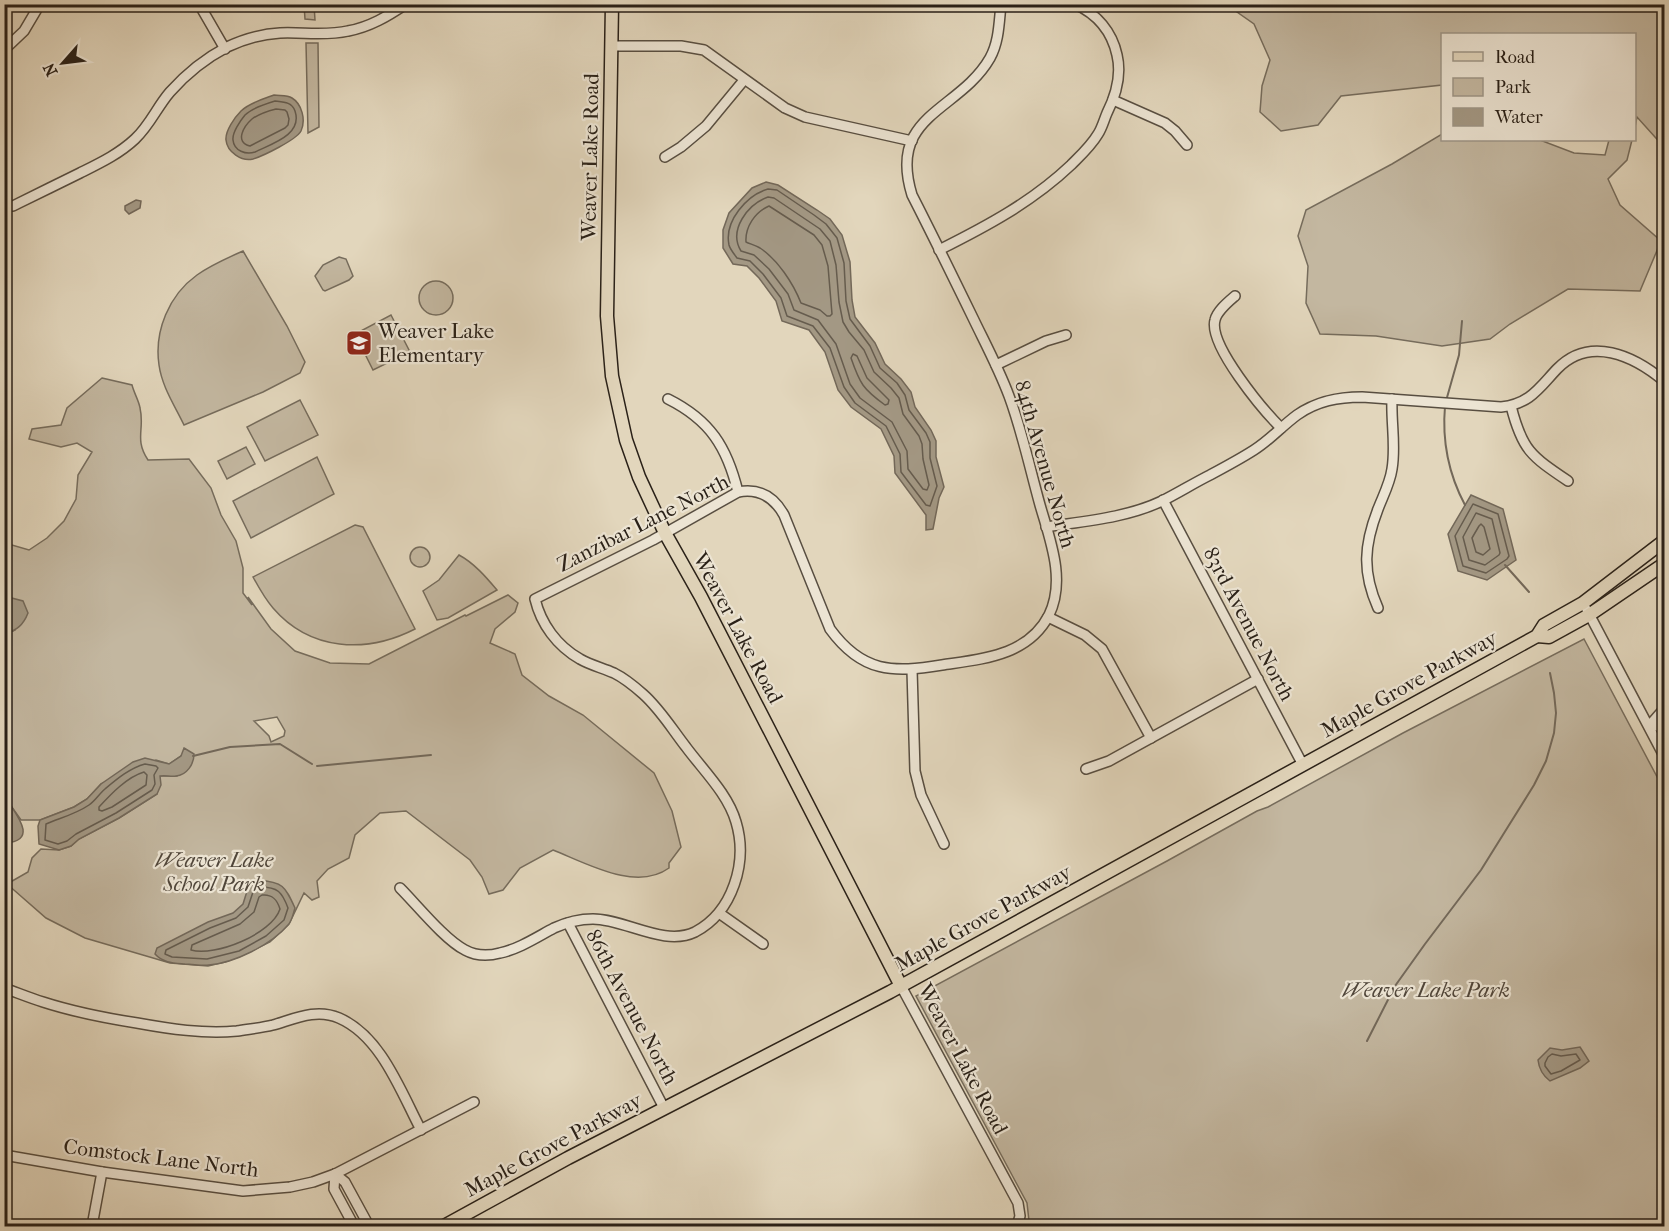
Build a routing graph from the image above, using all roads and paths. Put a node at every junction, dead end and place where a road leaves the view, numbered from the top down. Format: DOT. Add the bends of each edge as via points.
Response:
graph roads {
  1 [pos="39,4"];
  2 [pos="199,4"];
  3 [pos="406,4"];
  4 [pos="612,4"];
  5 [pos="1001,4"];
  6 [pos="1075,4"];
  7 [pos="611,46"];
  8 [pos="225,49"];
  9 [pos="4,50"];
  10 [pos="744,80"];
  11 [pos="1113,100"];
  12 [pos="912,141"];
  13 [pos="1187,145"];
  14 [pos="665,157"];
  15 [pos="4,206"];
  16 [pos="939,249"];
  17 [pos="1235,296"];
  18 [pos="1066,335"];
  19 [pos="996,365"];
  20 [pos="1665,381"];
  21 [pos="668,399"];
  22 [pos="1392,399"];
  23 [pos="1511,406"];
  24 [pos="1281,429"];
  25 [pos="1568,481"];
  26 [pos="738,492"];
  27 [pos="1163,500"];
  28 [pos="1046,528"];
  29 [pos="666,532"];
  30 [pos="1665,541"];
  31 [pos="1665,564"];
  32 [pos="1582,603"];
  33 [pos="1378,608"];
  34 [pos="1589,615"];
  35 [pos="1048,617"];
  36 [pos="1537,636"];
  37 [pos="912,670"];
  38 [pos="1258,680"];
  39 [pos="1665,709"];
  40 [pos="1648,726"];
  41 [pos="1665,726"];
  42 [pos="1151,738"];
  43 [pos="1665,756"];
  44 [pos="1303,765"];
  45 [pos="1086,770"];
  46 [pos="944,844"];
  47 [pos="400,888"];
  48 [pos="718,914"];
  49 [pos="568,923"];
  50 [pos="763,944"];
  51 [pos="901,986"];
  52 [pos="4,988"];
  53 [pos="474,1102"];
  54 [pos="664,1108"];
  55 [pos="421,1130"];
  56 [pos="4,1155"];
  57 [pos="102,1172"];
  58 [pos="335,1174"];
  59 [pos="1018,1223"];
  60 [pos="92,1227"];
  61 [pos="354,1227"];
  62 [pos="369,1227"];
  63 [pos="444,1227"];
  1 -- 9 [label="street" via="24,30"];
  2 -- 8 [label="street"];
  3 -- 8 [label="street" via="384,19 348,32 266,34"];
  4 -- 7 [label="main road, Weaver Lake Road"];
  5 -- 12 [label="street" via="990,57 972,80 919,127"];
  6 -- 11 [label="street" via="1097,18 1115,46 1119,62"];
  7 -- 10 [label="street" via="694,47 714,56"];
  7 -- 29 [label="main road, Weaver Lake Road" via="606,299 609,356 626,440"];
  8 -- 15 [label="street" via="178,84 126,147 14,206"];
  10 -- 12 [label="street" via="805,117"];
  10 -- 14 [label="street" via="706,126"];
  11 -- 13 [label="street" via="1165,123"];
  11 -- 16 [label="street" via="1098,134 1065,171 1008,214"];
  12 -- 16 [label="street, 84th Avenue North" via="906,168 909,183"];
  16 -- 19 [label="street, 84th Avenue North"];
  17 -- 24 [label="street" via="1217,314 1214,330 1234,371"];
  18 -- 19 [label="street"];
  19 -- 28 [label="street, 84th Avenue North" via="1015,414"];
  20 -- 23 [label="street" via="1620,355 1592,351 1568,360 1535,393"];
  21 -- 26 [label="street" via="693,413 715,436 726,454"];
  22 -- 23 [label="street"];
  22 -- 24 [label="street" via="1326,400"];
  22 -- 33 [label="street" via="1392,472 1366,554 1369,584"];
  23 -- 25 [label="street" via="1527,449"];
  24 -- 27 [label="street" via="1252,452"];
  26 -- 29 [label="street, Zanzibar Lane North"];
  26 -- 37 [label="street, Zanzibar Lane North" via="761,493 778,504 823,615 840,643 866,662"];
  27 -- 28 [label="street" via="1119,516"];
  27 -- 38 [label="street, 83rd Avenue North"];
  28 -- 35 [label="street, 84th Avenue North" via="1057,573 1054,603"];
  29 -- 48 [label="street, Zanzibar Lane North" via="535,599 551,634 565,649 616,674 645,695 728,803 736,821 740,857 738,874"];
  29 -- 51 [label="main road, Weaver Lake Road"];
  30 -- 32 [label="main road, Maple Grove Parkway"];
  31 -- 34 [label="main road, Maple Grove Parkway"];
  32 -- 34 [label="street"];
  32 -- 36 [label="main road, Maple Grove Parkway" via="1544,626"];
  34 -- 36 [label="main road, Maple Grove Parkway" via="1549,637"];
  34 -- 40 [label="street"];
  35 -- 37 [label="street, Zanzibar Lane North" via="1030,639 1004,653"];
  35 -- 42 [label="street" via="1085,635 1102,649"];
  36 -- 44 [label="main road, Maple Grove Parkway"];
  37 -- 46 [label="street" via="915,771 921,795"];
  38 -- 42 [label="street"];
  38 -- 44 [label="street, 83rd Avenue North"];
  39 -- 40 [label="street"];
  40 -- 41 [label="street"];
  40 -- 43 [label="street"];
  42 -- 45 [label="street"];
  44 -- 51 [label="main road, Maple Grove Parkway"];
  47 -- 49 [label="street" via="452,941 475,954 501,954"];
  48 -- 49 [label="street" via="693,933 681,936 594,919"];
  48 -- 50 [label="street"];
  49 -- 54 [label="street, 86th Avenue North"];
  51 -- 54 [label="main road, Maple Grove Parkway"];
  51 -- 59 [label="street, Weaver Lake Road" via="1018,1203"];
  52 -- 55 [label="street" via="81,1012 197,1032 248,1029 310,1014 336,1017 358,1030 388,1065"];
  53 -- 55 [label="street, Comstock Lane North"];
  54 -- 63 [label="main road, Maple Grove Parkway"];
  55 -- 58 [label="street, Comstock Lane North"];
  56 -- 57 [label="street, Comstock Lane North"];
  57 -- 58 [label="street, Comstock Lane North" via="243,1191 290,1187"];
  57 -- 60 [label="street"];
  58 -- 61 [label="street" via="334,1189"];
  58 -- 62 [label="street" via="345,1182"];
}
